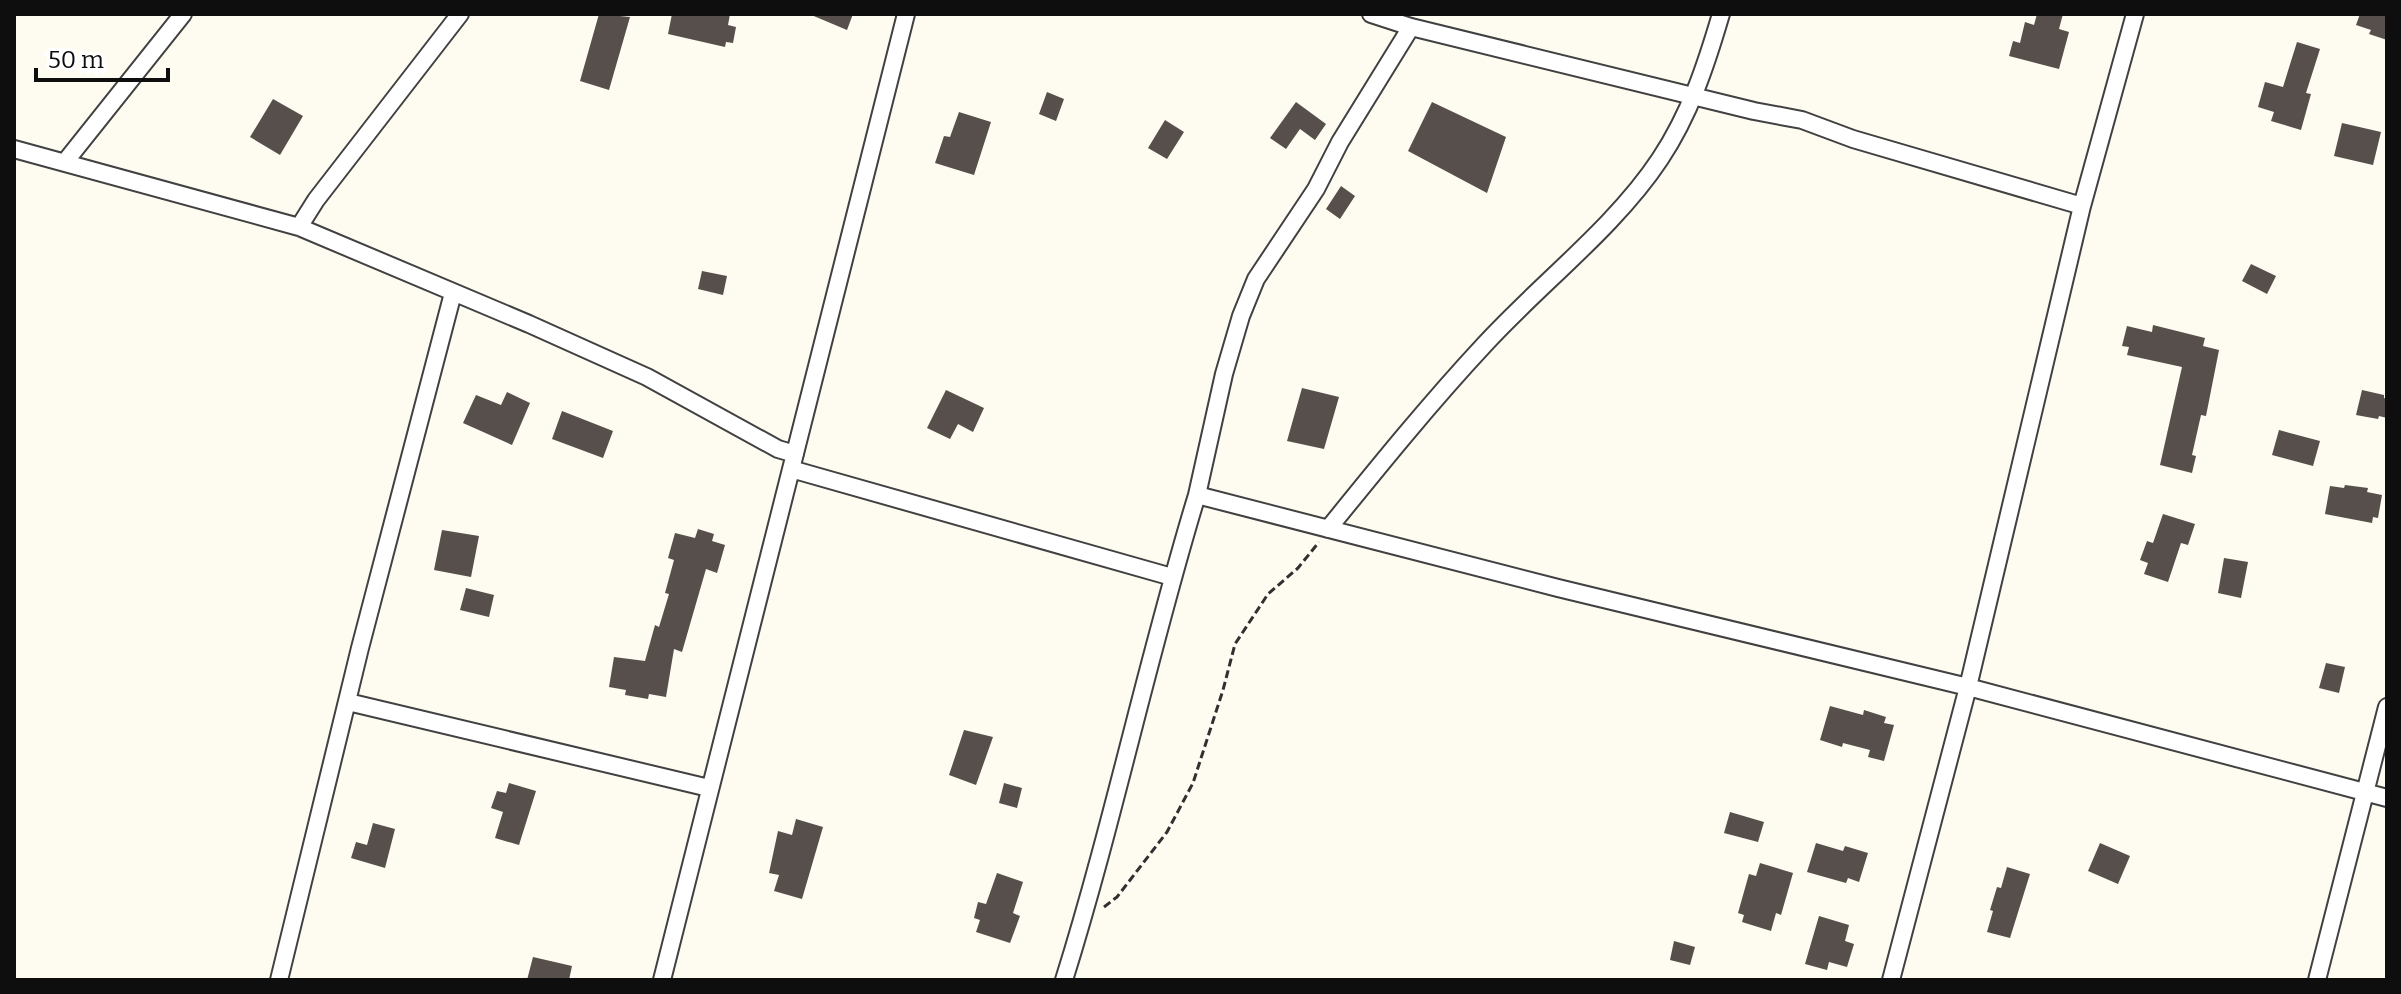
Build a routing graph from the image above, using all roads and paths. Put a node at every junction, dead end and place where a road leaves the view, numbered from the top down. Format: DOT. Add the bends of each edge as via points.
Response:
graph roads {
  1 [pos="183,14"];
  2 [pos="460,14"];
  3 [pos="906,14"];
  4 [pos="1371,14"];
  5 [pos="1721,14"];
  6 [pos="2135,14"];
  7 [pos="1411,27"];
  8 [pos="1694,96"];
  9 [pos="14,149"];
  10 [pos="65,162"];
  11 [pos="2082,206"];
  12 [pos="299,227"];
  13 [pos="453,293"];
  14 [pos="793,462"];
  15 [pos="1197,495"];
  16 [pos="1328,529"];
  17 [pos="1172,577"];
  18 [pos="1968,687"];
  19 [pos="348,702"];
  20 [pos="2387,707"];
  21 [pos="709,788"];
  22 [pos="2365,792"];
  23 [pos="2387,798"];
  24 [pos="1082,923"];
  25 [pos="279,980"];
  26 [pos="662,980"];
  27 [pos="1064,980"];
  28 [pos="1891,980"];
  29 [pos="2317,980"];
  1 -- 10 [label="street"];
  2 -- 12 [label="street"];
  3 -- 14 [label="street"];
  4 -- 7 [label="street"];
  5 -- 8 [label="street"];
  6 -- 11 [label="street"];
  7 -- 8 [label="street"];
  7 -- 15 [label="street" via="1256,279 1224,374"];
  8 -- 11 [label="street" via="1802,120"];
  8 -- 16 [label="street" via="1661,159 1626,204 1483,345"];
  9 -- 10 [label="street"];
  10 -- 12 [label="street"];
  11 -- 18 [label="street"];
  12 -- 13 [label="street"];
  13 -- 14 [label="street" via="647,377"];
  13 -- 19 [label="street"];
  14 -- 17 [label="street"];
  14 -- 21 [label="street"];
  15 -- 16 [label="street"];
  15 -- 17 [label="street"];
  16 -- 18 [label="street"];
  16 -- 24 [label="path" via="1298,568 1268,594 1235,644 1193,783 1167,832 1117,897"];
  17 -- 24 [label="street"];
  18 -- 22 [label="street"];
  18 -- 28 [label="street"];
  19 -- 21 [label="street"];
  19 -- 25 [label="street"];
  20 -- 22 [label="street"];
  21 -- 26 [label="street"];
  22 -- 23 [label="street"];
  22 -- 29 [label="street"];
  24 -- 27 [label="street"];
}
